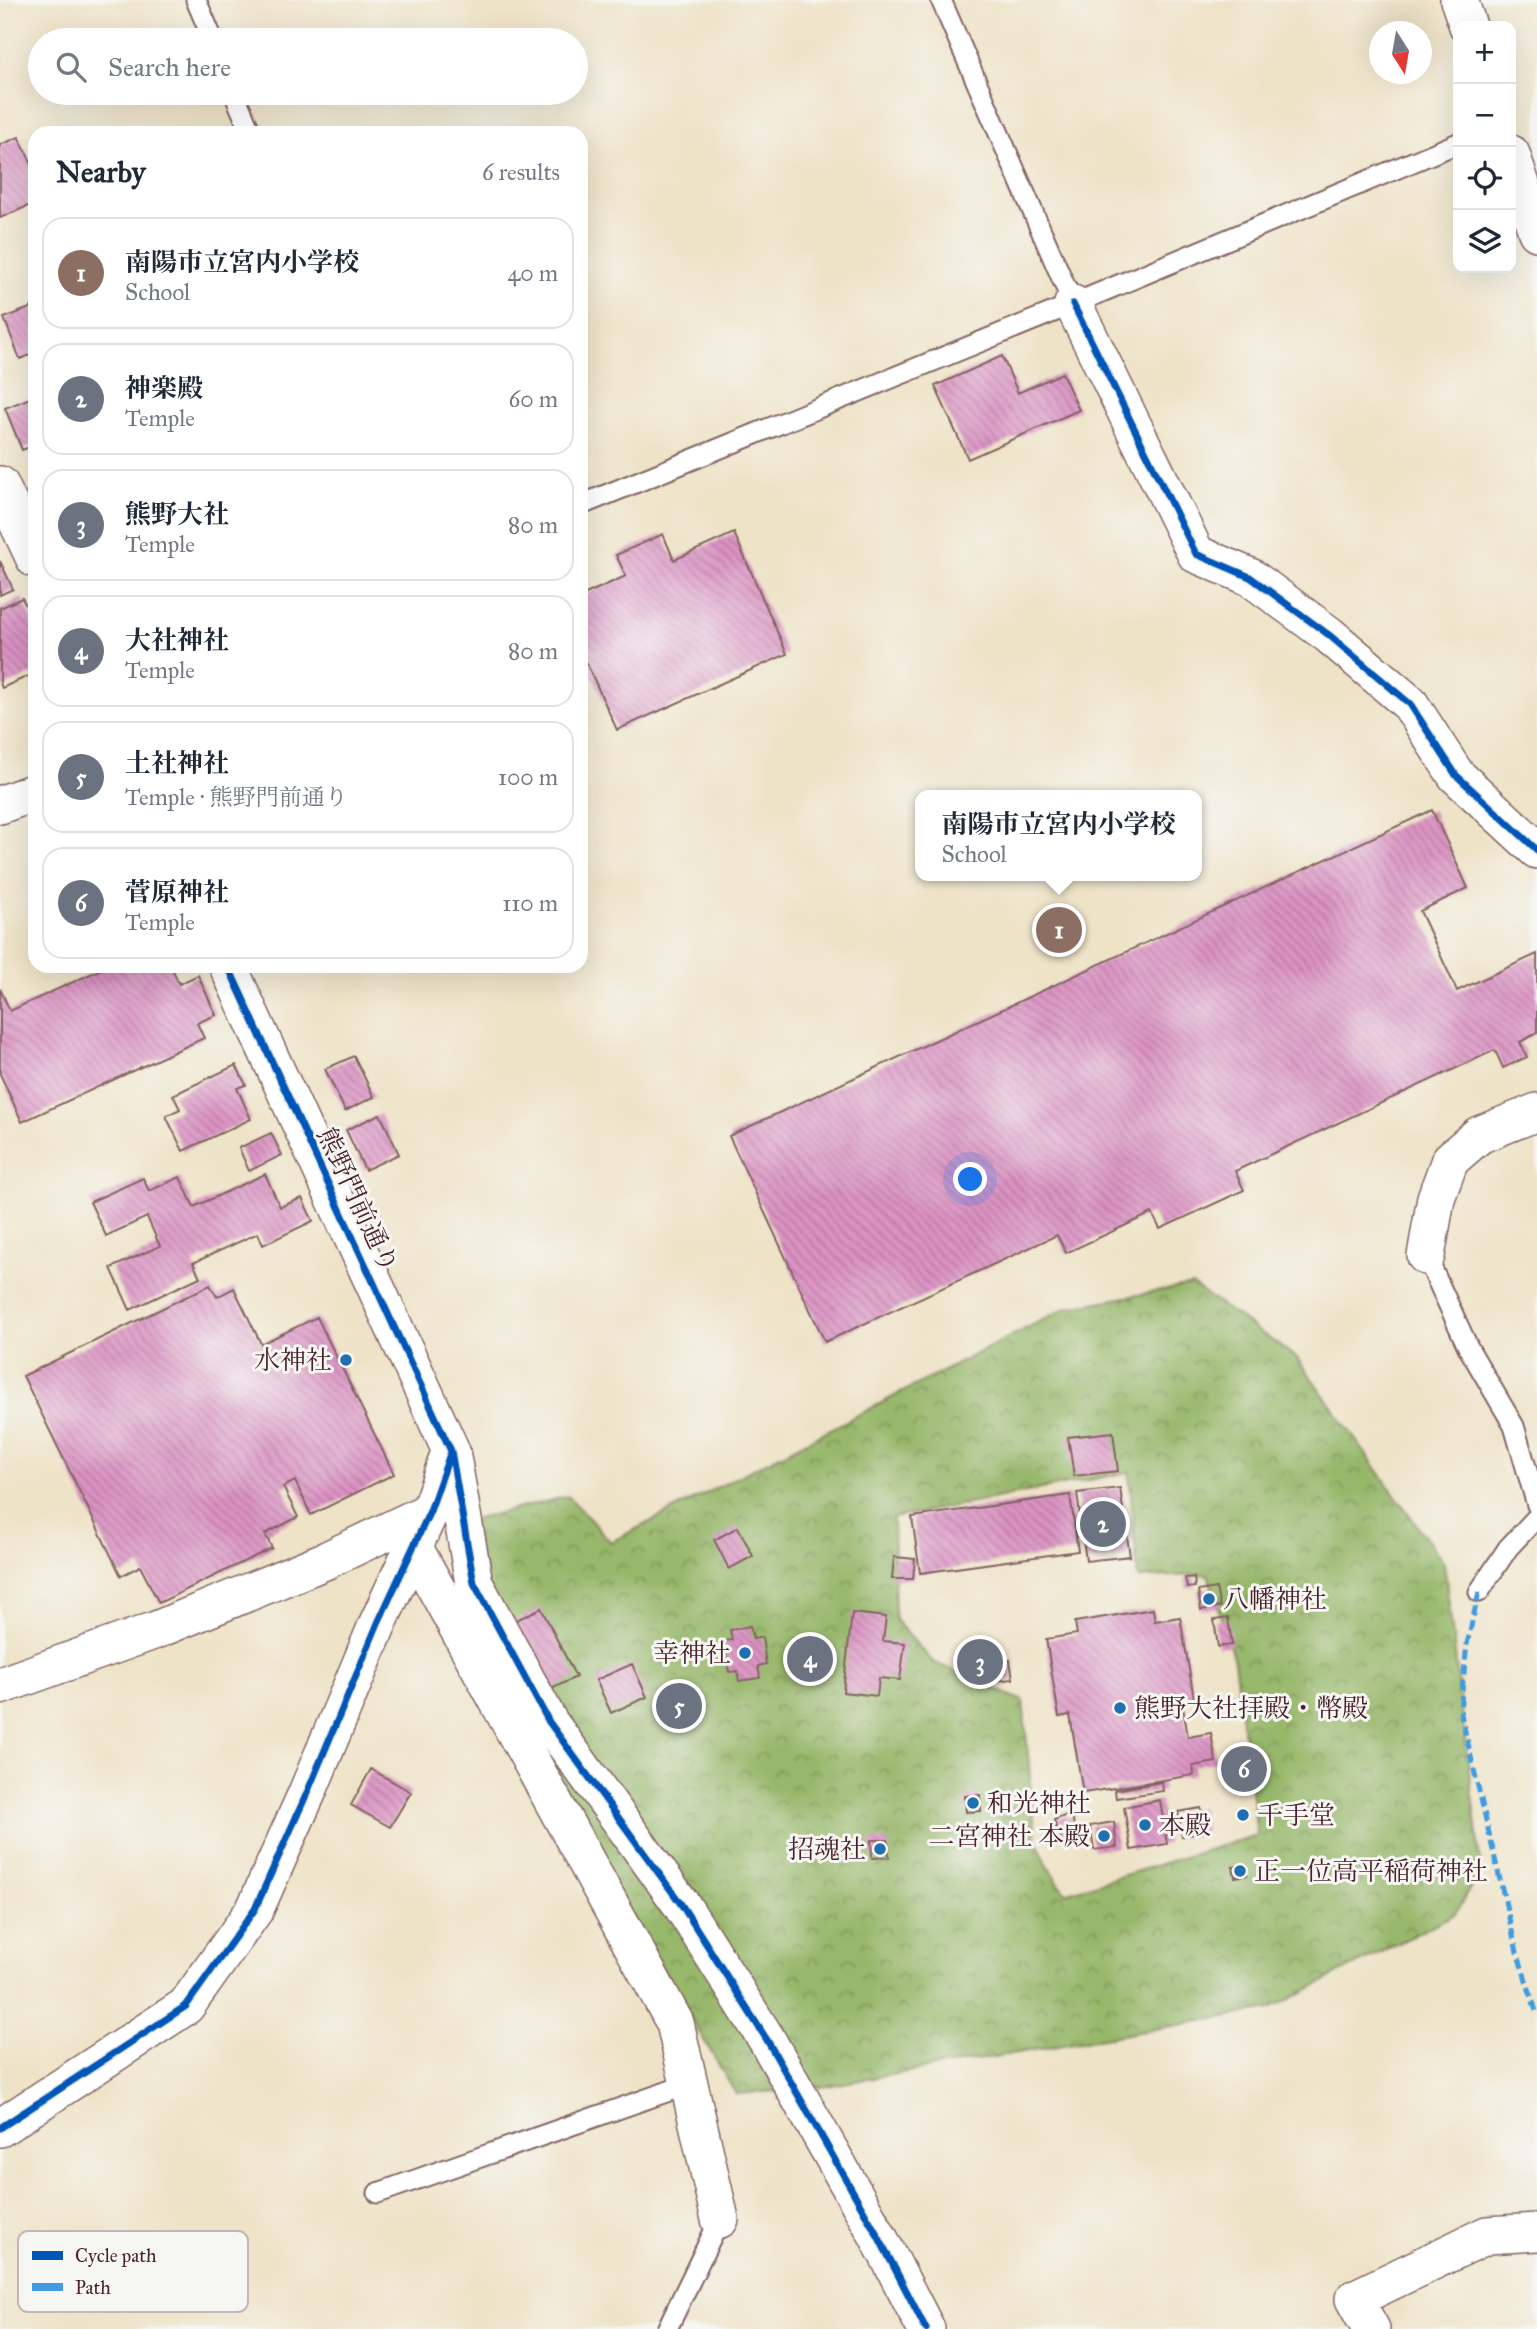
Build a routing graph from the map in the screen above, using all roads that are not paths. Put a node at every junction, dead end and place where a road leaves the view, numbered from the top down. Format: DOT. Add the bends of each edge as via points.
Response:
graph roads {
  1 [pos="196,0"];
  2 [pos="941,0"];
  3 [pos="1458,0"];
  4 [pos="1466,21"];
  5 [pos="208,28"];
  6 [pos="239,105"];
  7 [pos="248,126"];
  8 [pos="1453,145"];
  9 [pos="1516,169"];
  10 [pos="1537,232"];
  11 [pos="1073,304"];
  12 [pos="0,485"];
  13 [pos="588,502"];
  14 [pos="28,544"];
  15 [pos="28,795"];
  16 [pos="0,805"];
  17 [pos="1537,850"];
  18 [pos="231,973"];
  19 [pos="1537,1112"];
  20 [pos="1426,1256"];
  21 [pos="451,1451"];
  22 [pos="1537,1505"];
  23 [pos="430,1511"];
  24 [pos="1537,1517"];
  25 [pos="414,1548"];
  26 [pos="1479,1592"];
  27 [pos="0,1686"];
  28 [pos="689,2084"];
  29 [pos="0,2128"];
  30 [pos="378,2193"];
  31 [pos="720,2219"];
  32 [pos="1537,2232"];
  33 [pos="667,2329"];
  34 [pos="926,2329"];
  35 [pos="1371,2329"];
  1 -- 5 [label="lane"];
  2 -- 11 [label="lane"];
  3 -- 4 [label="street"];
  6 -- 7 [label="lane"];
  8 -- 11 [label="lane"];
  9 -- 10 [label="street"];
  11 -- 13 [label="lane"];
  11 -- 17 [label="street" via="1196,555 1250,577 1329,635 1410,704 1456,775"];
  12 -- 14 [label="street"];
  15 -- 16 [label="street"];
  18 -- 21 [label="street, 熊野門前通り"];
  19 -- 20 [label="street" via="1479,1135 1450,1160 1436,1198"];
  20 -- 22 [label="lane" via="1469,1349 1514,1426"];
  21 -- 23 [label="street"];
  21 -- 34 [label="street, 熊野門前通り" via="474,1583 549,1722 681,1904 767,2040"];
  23 -- 25 [label="street"];
  23 -- 27 [label="street" via="327,1560 169,1625"];
  24 -- 26 [label="lane" via="1508,1548"];
  25 -- 28 [label="street" via="675,2022"];
  25 -- 29 [label="street" via="255,1909 186,2007"];
  28 -- 30 [label="lane"];
  28 -- 31 [label="street"];
  31 -- 33 [label="lane"];
  32 -- 35 [label="street" via="1487,2235 1353,2299"];
}
